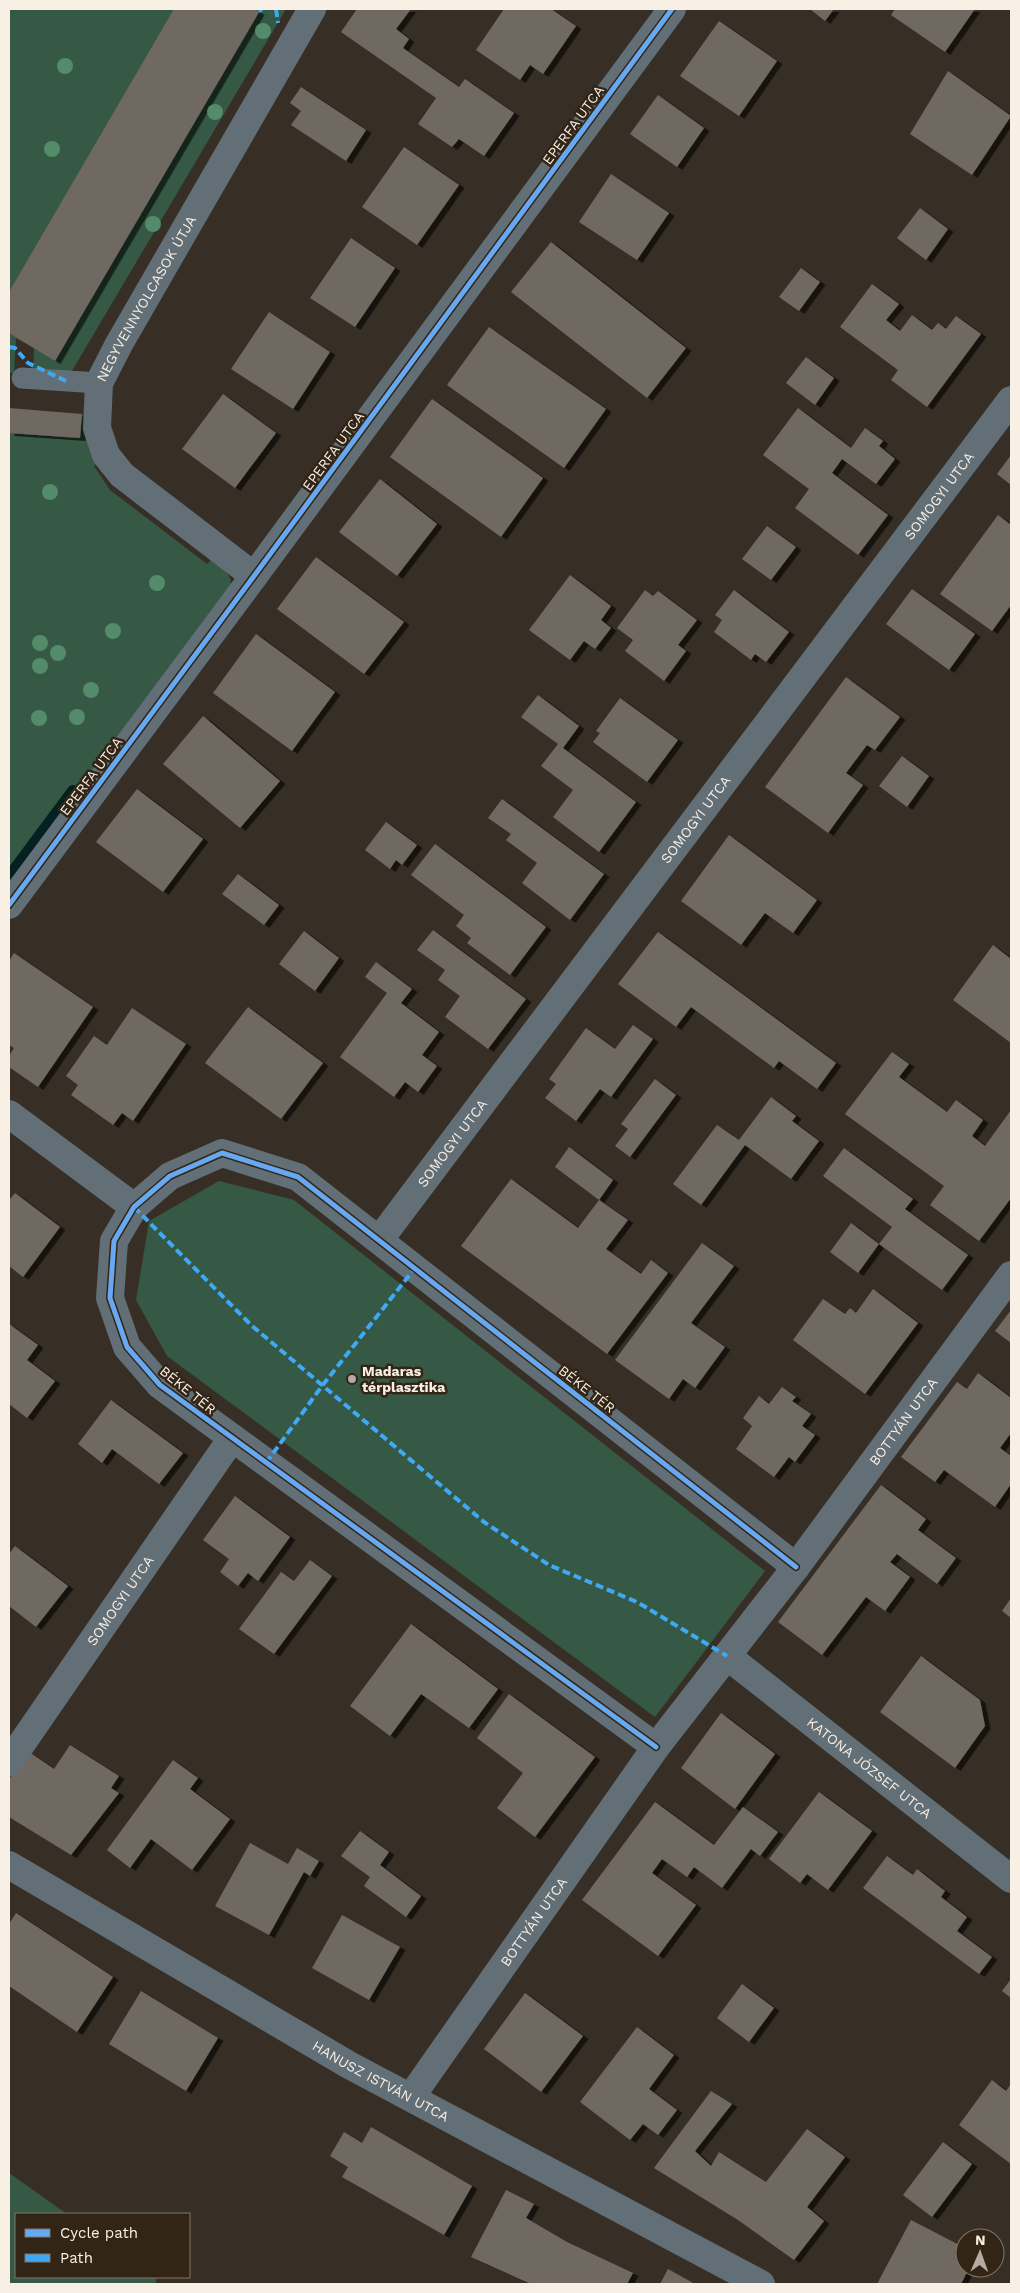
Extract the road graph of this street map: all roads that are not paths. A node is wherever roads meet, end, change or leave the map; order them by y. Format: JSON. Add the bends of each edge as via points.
{"nodes":[{"id":1,"x":312,"y":9,"type":"edge"},
{"id":2,"x":672,"y":9,"type":"edge"},
{"id":3,"x":22,"y":378,"type":"dead end"},
{"id":4,"x":99,"y":383,"type":"junction"},
{"id":5,"x":1011,"y":400,"type":"edge"},
{"id":6,"x":254,"y":576,"type":"junction"},
{"id":7,"x":9,"y":904,"type":"edge"},
{"id":8,"x":9,"y":1114,"type":"edge"},
{"id":9,"x":134,"y":1207,"type":"junction"},
{"id":10,"x":380,"y":1240,"type":"junction"},
{"id":11,"x":1011,"y":1276,"type":"edge"},
{"id":12,"x":232,"y":1438,"type":"junction"},
{"id":13,"x":796,"y":1567,"type":"junction"},
{"id":14,"x":726,"y":1656,"type":"junction"},
{"id":15,"x":656,"y":1746,"type":"junction"},
{"id":16,"x":9,"y":1762,"type":"edge"},
{"id":17,"x":9,"y":1865,"type":"edge"},
{"id":18,"x":1011,"y":1880,"type":"edge"},
{"id":19,"x":411,"y":2097,"type":"junction"},
{"id":20,"x":761,"y":2284,"type":"edge"}],
"edges":[{"from":1,"to":4,"type":"street","name":"NEGYVENNYOLCASOK ÚTJA"},
{"from":2,"to":6,"type":"street","name":"EPERFA UTCA"},
{"from":3,"to":4,"type":"lane"},
{"from":4,"to":6,"type":"street","name":"NEGYVENNYOLCASOK ÚTJA","via":[[97,428],[106,455],[122,475]]},
{"from":5,"to":10,"type":"street","name":"SOMOGYI UTCA"},
{"from":6,"to":7,"type":"street","name":"EPERFA UTCA"},
{"from":8,"to":9,"type":"street"},
{"from":9,"to":10,"type":"street","name":"BÉKE TÉR","via":[[170,1176],[222,1153],[298,1177]]},
{"from":9,"to":12,"type":"street","name":"BÉKE TÉR","via":[[114,1241],[110,1298],[127,1347],[160,1385]]},
{"from":10,"to":13,"type":"street","name":"BÉKE TÉR"},
{"from":11,"to":13,"type":"street","name":"BOTTYÁN UTCA"},
{"from":12,"to":15,"type":"street","name":"BÉKE TÉR"},
{"from":12,"to":16,"type":"street","name":"SOMOGYI UTCA"},
{"from":13,"to":14,"type":"street"},
{"from":14,"to":15,"type":"street"},
{"from":14,"to":18,"type":"street","name":"KATONA JÓZSEF UTCA"},
{"from":15,"to":19,"type":"street","name":"BOTTYÁN UTCA"},
{"from":17,"to":19,"type":"street","name":"HANUSZ ISTVÁN UTCA","via":[[349,2065]]},
{"from":19,"to":20,"type":"street","name":"HANUSZ ISTVÁN UTCA"}]}
